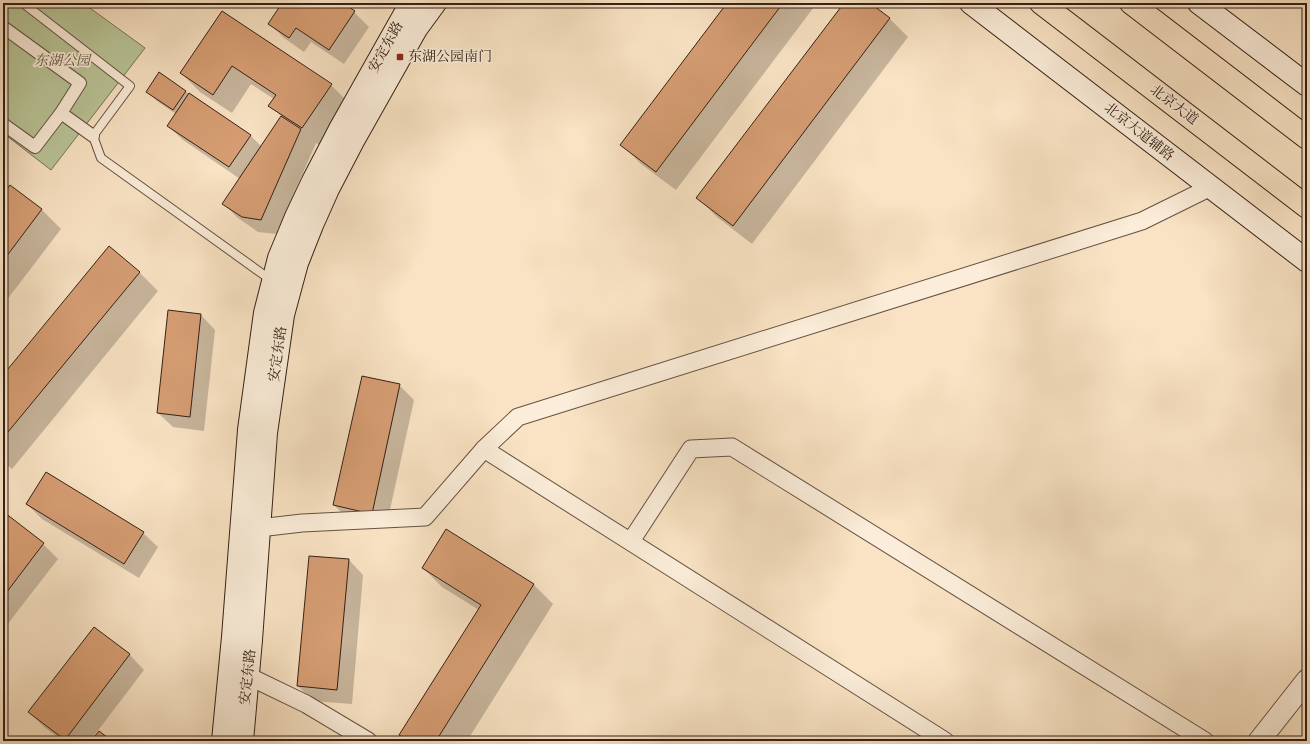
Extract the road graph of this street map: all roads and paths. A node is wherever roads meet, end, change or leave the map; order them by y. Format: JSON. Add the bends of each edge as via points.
{"nodes":[{"id":1,"x":23,"y":3,"type":"edge"},
{"id":2,"x":411,"y":3,"type":"edge"},
{"id":3,"x":435,"y":3,"type":"edge"},
{"id":4,"x":971,"y":3,"type":"edge"},
{"id":5,"x":1041,"y":3,"type":"edge"},
{"id":6,"x":1131,"y":3,"type":"edge"},
{"id":7,"x":1199,"y":3,"type":"edge"},
{"id":8,"x":3,"y":27,"type":"edge"},
{"id":9,"x":1307,"y":85,"type":"edge"},
{"id":10,"x":60,"y":113,"type":"junction"},
{"id":11,"x":3,"y":124,"type":"edge"},
{"id":12,"x":93,"y":136,"type":"junction"},
{"id":13,"x":1307,"y":138,"type":"edge"},
{"id":14,"x":1211,"y":187,"type":"junction"},
{"id":15,"x":1307,"y":207,"type":"edge"},
{"id":16,"x":1307,"y":261,"type":"edge"},
{"id":17,"x":273,"y":282,"type":"junction"},
{"id":18,"x":484,"y":449,"type":"junction"},
{"id":19,"x":259,"y":528,"type":"junction"},
{"id":20,"x":631,"y":541,"type":"junction"},
{"id":21,"x":248,"y":676,"type":"junction"},
{"id":22,"x":1307,"y":680,"type":"edge"},
{"id":23,"x":1307,"y":695,"type":"edge"},
{"id":24,"x":223,"y":741,"type":"edge"},
{"id":25,"x":242,"y":741,"type":"edge"},
{"id":26,"x":368,"y":741,"type":"edge"},
{"id":27,"x":945,"y":741,"type":"edge"},
{"id":28,"x":1205,"y":741,"type":"edge"},
{"id":29,"x":1260,"y":741,"type":"edge"},
{"id":30,"x":1271,"y":741,"type":"edge"}],
"edges":[{"from":1,"to":12,"type":"lane","via":[[130,86]]},
{"from":2,"to":17,"type":"main road","name":"安定东路","via":[[313,181],[279,258]]},
{"from":3,"to":19,"type":"main road","name":"安定东路","via":[[416,29],[354,139],[325,196],[297,263],[283,315],[267,425]]},
{"from":4,"to":14,"type":"main road","name":"北京大道辅路"},
{"from":5,"to":15,"type":"main road","name":"北京大道"},
{"from":6,"to":13,"type":"main road"},
{"from":7,"to":9,"type":"main road"},
{"from":8,"to":10,"type":"street","via":[[80,83]]},
{"from":10,"to":11,"type":"street","via":[[35,147]]},
{"from":10,"to":12,"type":"street"},
{"from":12,"to":17,"type":"lane","via":[[101,158]]},
{"from":14,"to":16,"type":"main road","name":"北京大道辅路"},
{"from":14,"to":18,"type":"street","via":[[1142,221],[518,417]]},
{"from":17,"to":24,"type":"main road","name":"安定东路","via":[[265,313],[249,430]]},
{"from":18,"to":19,"type":"street","via":[[425,517],[302,523]]},
{"from":18,"to":20,"type":"street"},
{"from":19,"to":21,"type":"main road","name":"安定东路"},
{"from":20,"to":27,"type":"street"},
{"from":20,"to":28,"type":"street","via":[[692,449],[732,446]]},
{"from":21,"to":25,"type":"main road","name":"安定东路"},
{"from":21,"to":26,"type":"street","via":[[306,704]]},
{"from":22,"to":29,"type":"street"},
{"from":23,"to":30,"type":"street"}]}
